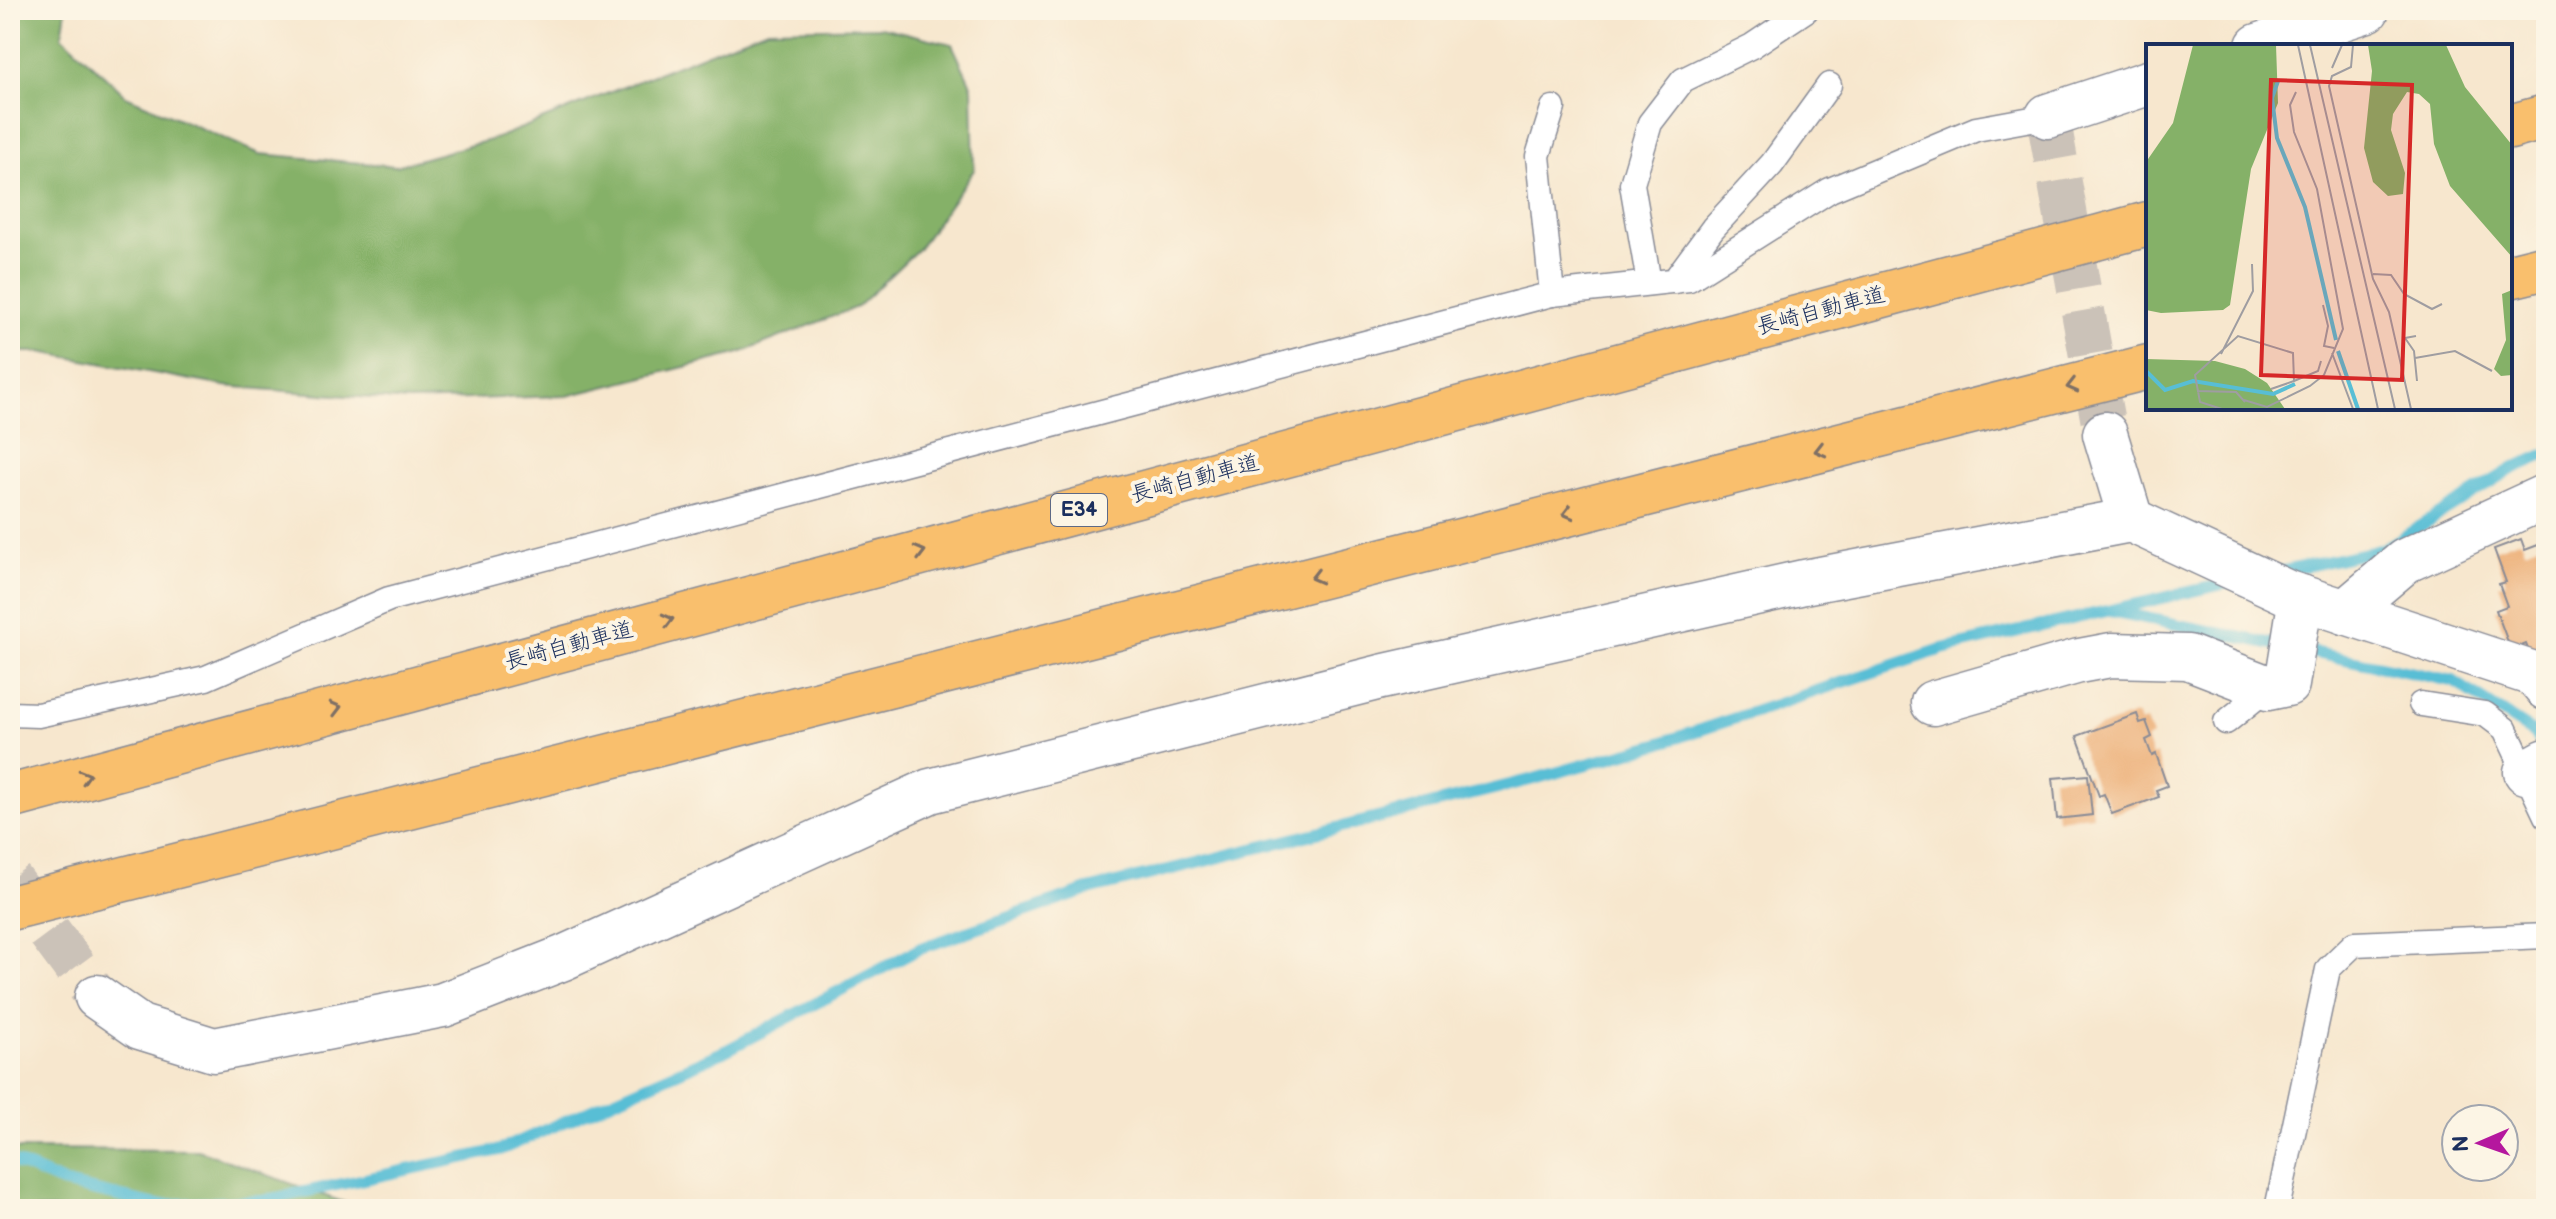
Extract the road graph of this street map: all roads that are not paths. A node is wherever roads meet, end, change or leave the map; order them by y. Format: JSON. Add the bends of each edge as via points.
{"nodes":[{"id":1,"x":1806,"y":10,"type":"edge"},
{"id":2,"x":2367,"y":10,"type":"edge"},
{"id":3,"x":2264,"y":44,"type":"edge"},
{"id":4,"x":2146,"y":84,"type":"edge"},
{"id":5,"x":1829,"y":85,"type":"dead end"},
{"id":6,"x":1553,"y":108,"type":"dead end"},
{"id":7,"x":2048,"y":116,"type":"joint"},
{"id":8,"x":2546,"y":117,"type":"edge"},
{"id":9,"x":2512,"y":126,"type":"edge"},
{"id":10,"x":2146,"y":225,"type":"edge"},
{"id":11,"x":2546,"y":267,"type":"edge"},
{"id":12,"x":2512,"y":276,"type":"edge"},
{"id":13,"x":1674,"y":281,"type":"junction"},
{"id":14,"x":1649,"y":283,"type":"junction"},
{"id":15,"x":1552,"y":294,"type":"junction"},
{"id":16,"x":2146,"y":368,"type":"edge"},
{"id":17,"x":2105,"y":434,"type":"tunnel mouth"},
{"id":18,"x":2546,"y":496,"type":"edge"},
{"id":19,"x":2131,"y":520,"type":"junction"},
{"id":20,"x":2296,"y":603,"type":"junction"},
{"id":21,"x":2345,"y":612,"type":"junction"},
{"id":22,"x":2278,"y":682,"type":"junction"},
{"id":23,"x":2546,"y":688,"type":"edge"},
{"id":24,"x":1933,"y":703,"type":"dead end"},
{"id":25,"x":2421,"y":704,"type":"dead end"},
{"id":26,"x":10,"y":714,"type":"edge"},
{"id":27,"x":2226,"y":722,"type":"dead end"},
{"id":28,"x":2533,"y":768,"type":"edge"},
{"id":29,"x":10,"y":797,"type":"edge"},
{"id":30,"x":2546,"y":816,"type":"edge"},
{"id":31,"x":10,"y":908,"type":"edge"},
{"id":32,"x":2546,"y":936,"type":"edge"},
{"id":33,"x":97,"y":997,"type":"tunnel mouth"},
{"id":34,"x":2277,"y":1209,"type":"edge"}],
"edges":[{"from":1,"to":14,"type":"lane","via":[[1752,46],[1683,80],[1650,123],[1632,184]]},
{"from":2,"to":3,"type":"street"},
{"from":4,"to":7,"type":"street"},
{"from":5,"to":13,"type":"lane","via":[[1772,164],[1713,228]]},
{"from":6,"to":15,"type":"lane","via":[[1538,156]]},
{"from":7,"to":13,"type":"lane","via":[[1976,129],[1830,190],[1689,279]]},
{"from":8,"to":9,"type":"highway"},
{"from":29,"to":10,"type":"highway","name":"長崎自動車道","number":"E34","one_way":true},
{"from":11,"to":12,"type":"highway"},
{"from":13,"to":14,"type":"lane"},
{"from":14,"to":15,"type":"lane"},
{"from":15,"to":26,"type":"lane","via":[[389,599],[206,678],[38,715]]},
{"from":16,"to":31,"type":"highway","one_way":true},
{"from":17,"to":19,"type":"street"},
{"from":18,"to":21,"type":"street","via":[[2405,561]]},
{"from":19,"to":20,"type":"street"},
{"from":19,"to":33,"type":"street","via":[[1804,582],[1381,677],[930,791],[563,958],[443,1005],[214,1050],[140,1027]]},
{"from":20,"to":21,"type":"street"},
{"from":20,"to":22,"type":"street"},
{"from":21,"to":23,"type":"street","via":[[2534,674]]},
{"from":22,"to":24,"type":"street","via":[[2188,657],[2111,655]]},
{"from":22,"to":27,"type":"lane"},
{"from":25,"to":28,"type":"lane","via":[[2485,714],[2505,729]]},
{"from":28,"to":30,"type":"lane"},
{"from":32,"to":34,"type":"lane","via":[[2354,944],[2328,969]]}]}
